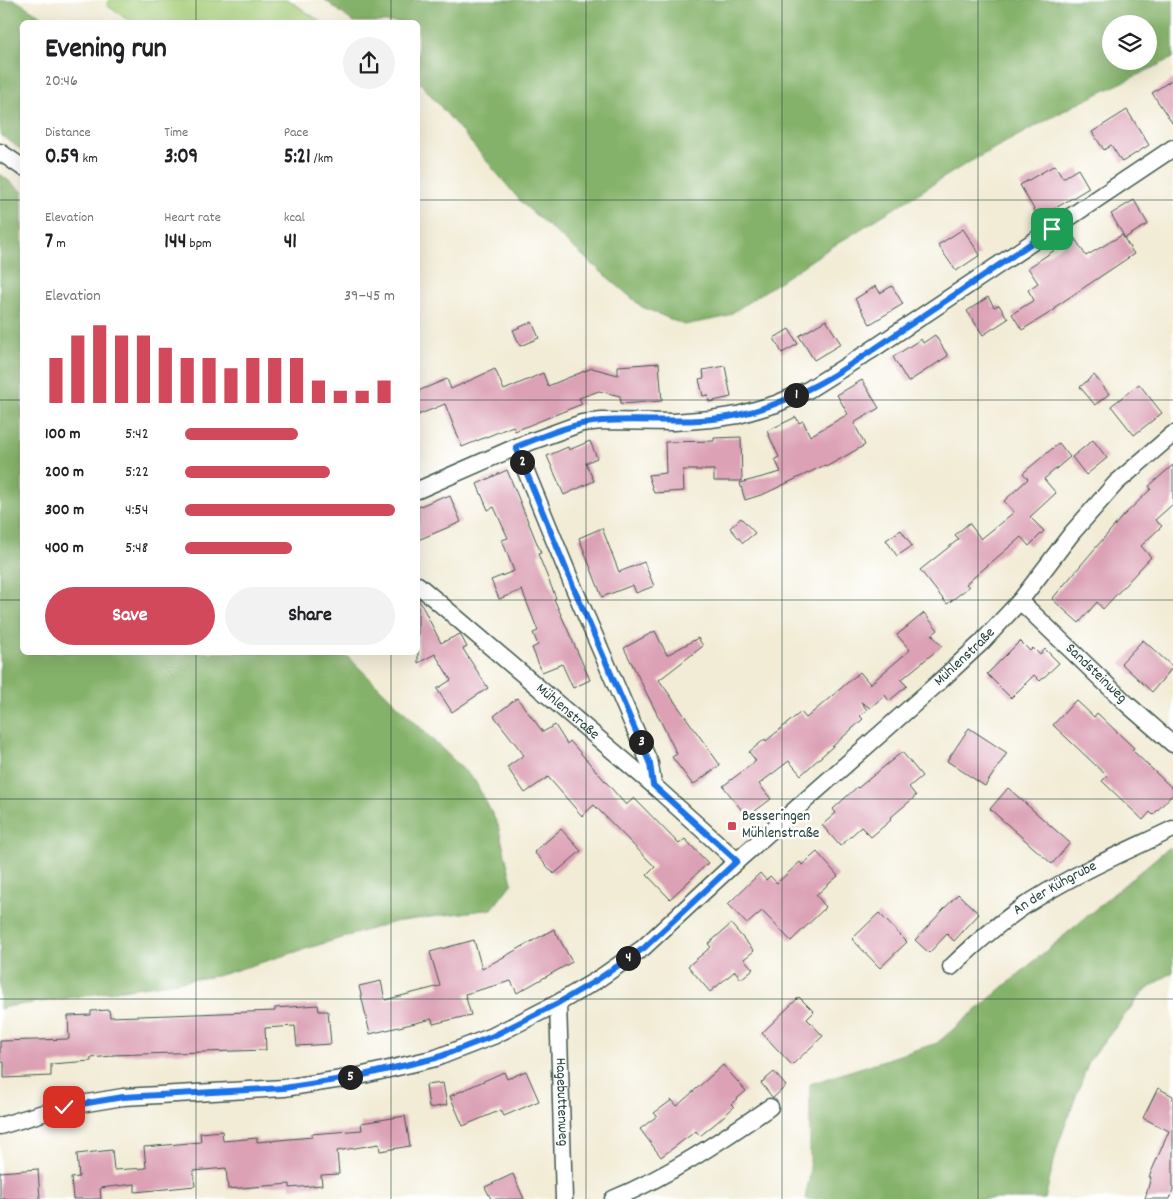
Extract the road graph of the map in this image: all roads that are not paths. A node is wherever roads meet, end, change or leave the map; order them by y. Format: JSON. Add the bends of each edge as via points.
{"nodes":[{"id":1,"x":1173,"y":148,"type":"edge"},
{"id":2,"x":0,"y":152,"type":"edge"},
{"id":3,"x":20,"y":166,"type":"edge"},
{"id":4,"x":1173,"y":434,"type":"edge"},
{"id":5,"x":516,"y":447,"type":"junction"},
{"id":6,"x":420,"y":489,"type":"edge"},
{"id":7,"x":420,"y":587,"type":"edge"},
{"id":8,"x":1020,"y":601,"type":"junction"},
{"id":9,"x":1173,"y":744,"type":"edge"},
{"id":10,"x":653,"y":785,"type":"junction"},
{"id":11,"x":1173,"y":829,"type":"edge"},
{"id":12,"x":737,"y":861,"type":"junction"},
{"id":13,"x":951,"y":967,"type":"dead end"},
{"id":14,"x":558,"y":1003,"type":"junction"},
{"id":15,"x":770,"y":1107,"type":"dead end"},
{"id":16,"x":0,"y":1126,"type":"edge"},
{"id":17,"x":564,"y":1199,"type":"edge"},
{"id":18,"x":613,"y":1199,"type":"edge"}],
"edges":[{"from":1,"to":5,"type":"street","via":[[870,351],[800,394],[738,415],[711,419],[582,423]]},
{"from":2,"to":3,"type":"street"},
{"from":4,"to":8,"type":"street","name":"Mühlenstraße","via":[[1116,483],[1072,533]]},
{"from":5,"to":6,"type":"street"},
{"from":5,"to":10,"type":"street","via":[[650,764]]},
{"from":7,"to":10,"type":"street","name":"Mühlenstraße"},
{"from":8,"to":9,"type":"street","name":"Sandsteinweg"},
{"from":8,"to":12,"type":"street","name":"Mühlenstraße","via":[[938,683]]},
{"from":10,"to":12,"type":"street","name":"Mühlenstraße"},
{"from":11,"to":13,"type":"street","name":"An der Kühgrube","via":[[1078,874],[1036,898]]},
{"from":12,"to":14,"type":"street","name":"Mühlenstraße","via":[[644,948]]},
{"from":14,"to":16,"type":"street","name":"Mühlenstraße","via":[[493,1036],[436,1058],[355,1077],[284,1088],[123,1097],[64,1107]]},
{"from":14,"to":17,"type":"street","name":"Hagebuttenweg"},
{"from":15,"to":18,"type":"street","via":[[676,1168]]}]}
